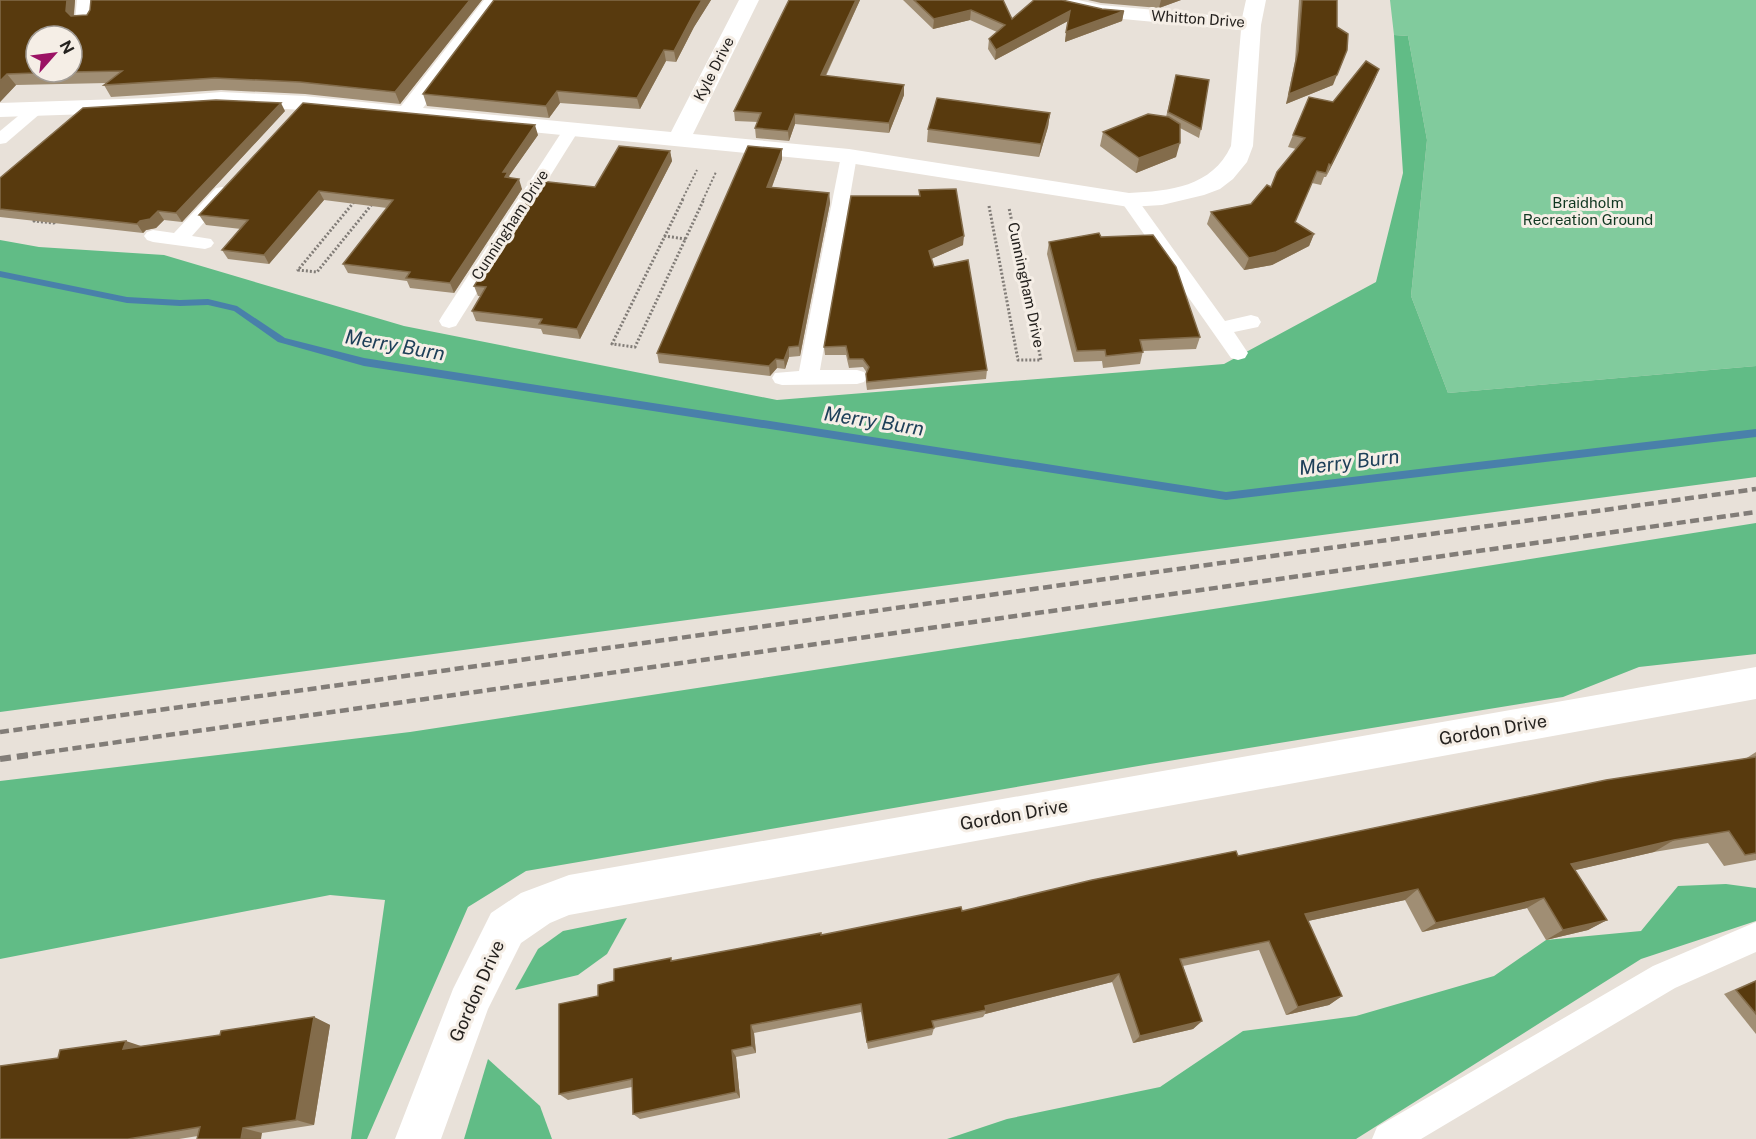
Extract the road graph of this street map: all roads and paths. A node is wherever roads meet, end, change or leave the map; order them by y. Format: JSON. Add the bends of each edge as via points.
{"nodes":[{"id":1,"x":87,"y":0,"type":"edge"},
{"id":2,"x":494,"y":0,"type":"edge"},
{"id":3,"x":749,"y":0,"type":"edge"},
{"id":4,"x":1052,"y":0,"type":"edge"},
{"id":5,"x":1256,"y":0,"type":"edge"},
{"id":6,"x":85,"y":21,"type":"edge"},
{"id":7,"x":1251,"y":25,"type":"junction"},
{"id":8,"x":305,"y":103,"type":"junction"},
{"id":9,"x":0,"y":110,"type":"edge"},
{"id":10,"x":35,"y":110,"type":"junction"},
{"id":11,"x":408,"y":112,"type":"junction"},
{"id":12,"x":290,"y":120,"type":"edge"},
{"id":13,"x":571,"y":130,"type":"junction"},
{"id":14,"x":0,"y":139,"type":"edge"},
{"id":15,"x":679,"y":139,"type":"junction"},
{"id":16,"x":720,"y":143,"type":"junction"},
{"id":17,"x":849,"y":156,"type":"junction"},
{"id":18,"x":993,"y":178,"type":"junction"},
{"id":19,"x":234,"y":179,"type":"edge"},
{"id":20,"x":361,"y":194,"type":"edge"},
{"id":21,"x":379,"y":196,"type":"edge"},
{"id":22,"x":1129,"y":200,"type":"junction"},
{"id":23,"x":43,"y":213,"type":"edge"},
{"id":24,"x":63,"y":215,"type":"edge"},
{"id":25,"x":153,"y":236,"type":"dead end"},
{"id":26,"x":664,"y":236,"type":"junction"},
{"id":27,"x":179,"y":239,"type":"junction"},
{"id":28,"x":686,"y":239,"type":"junction"},
{"id":29,"x":205,"y":243,"type":"dead end"},
{"id":30,"x":449,"y":321,"type":"dead end"},
{"id":31,"x":1251,"y":322,"type":"dead end"},
{"id":32,"x":1221,"y":328,"type":"junction"},
{"id":33,"x":1238,"y":353,"type":"dead end"},
{"id":34,"x":857,"y":377,"type":"dead end"},
{"id":35,"x":782,"y":378,"type":"dead end"},
{"id":36,"x":808,"y":378,"type":"junction"},
{"id":37,"x":1756,"y":683,"type":"edge"},
{"id":38,"x":1756,"y":937,"type":"edge"},
{"id":39,"x":418,"y":1139,"type":"edge"},
{"id":40,"x":1389,"y":1139,"type":"edge"}],
"edges":[{"from":1,"to":6,"type":"street"},
{"from":2,"to":11,"type":"street"},
{"from":3,"to":15,"type":"street","name":"Kyle Drive"},
{"from":4,"to":7,"type":"street","name":"Whitton Drive","via":[[1101,11]]},
{"from":5,"to":7,"type":"street","name":"Whitton Drive"},
{"from":7,"to":22,"type":"street","via":[[1238,160],[1217,181],[1197,190],[1164,198]]},
{"from":8,"to":10,"type":"street","via":[[221,99]]},
{"from":8,"to":11,"type":"street"},
{"from":8,"to":12,"type":"lane"},
{"from":9,"to":10,"type":"street"},
{"from":10,"to":14,"type":"lane"},
{"from":11,"to":13,"type":"street"},
{"from":13,"to":15,"type":"street"},
{"from":13,"to":30,"type":"lane","name":"Cunningham Drive"},
{"from":15,"to":16,"type":"street"},
{"from":16,"to":17,"type":"street"},
{"from":16,"to":26,"type":"path"},
{"from":16,"to":28,"type":"path"},
{"from":17,"to":18,"type":"street"},
{"from":17,"to":36,"type":"lane"},
{"from":18,"to":18,"type":"path","name":"Cunningham Drive","via":[[1018,360],[1041,360]]},
{"from":18,"to":22,"type":"street"},
{"from":19,"to":27,"type":"lane"},
{"from":20,"to":21,"type":"path","via":[[298,270],[317,272]]},
{"from":22,"to":32,"type":"lane"},
{"from":23,"to":24,"type":"path","via":[[34,221],[54,223]]},
{"from":25,"to":27,"type":"lane"},
{"from":26,"to":28,"type":"path"},
{"from":26,"to":28,"type":"path","via":[[612,344],[635,347]]},
{"from":27,"to":29,"type":"lane"},
{"from":31,"to":32,"type":"lane"},
{"from":32,"to":33,"type":"lane"},
{"from":34,"to":36,"type":"lane"},
{"from":35,"to":36,"type":"lane"},
{"from":37,"to":39,"type":"street","name":"Gordon Drive","via":[[568,895],[536,908],[506,928],[468,1004]]},
{"from":38,"to":40,"type":"lane","via":[[1664,978]]}]}
